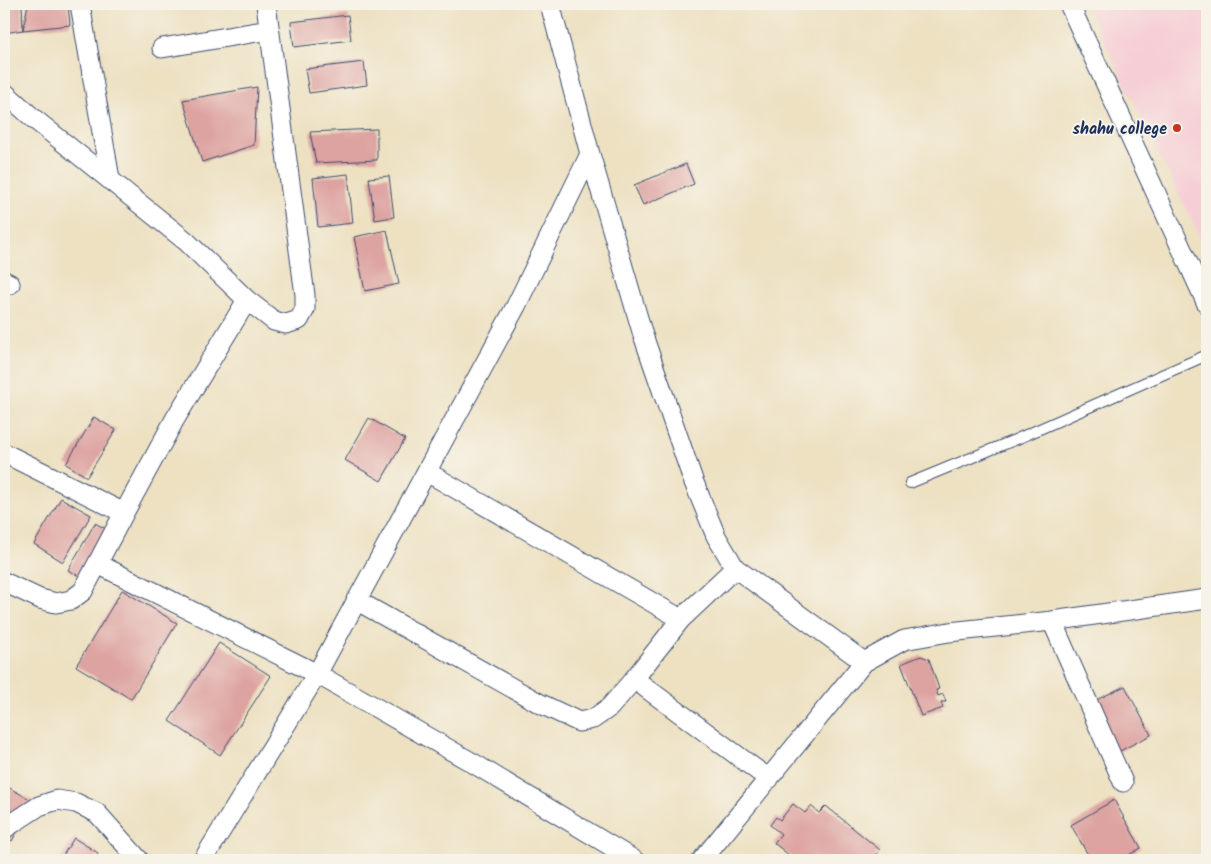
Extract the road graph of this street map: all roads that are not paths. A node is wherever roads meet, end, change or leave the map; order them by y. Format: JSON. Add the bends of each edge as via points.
{"nodes":[{"id":1,"x":80,"y":4,"type":"edge"},
{"id":2,"x":266,"y":4,"type":"edge"},
{"id":3,"x":550,"y":4,"type":"edge"},
{"id":4,"x":1069,"y":4,"type":"edge"},
{"id":5,"x":269,"y":30,"type":"junction"},
{"id":6,"x":162,"y":48,"type":"dead end"},
{"id":7,"x":4,"y":92,"type":"edge"},
{"id":8,"x":590,"y":154,"type":"junction"},
{"id":9,"x":110,"y":179,"type":"junction"},
{"id":10,"x":247,"y":300,"type":"junction"},
{"id":11,"x":1207,"y":304,"type":"edge"},
{"id":12,"x":1207,"y":355,"type":"edge"},
{"id":13,"x":4,"y":452,"type":"edge"},
{"id":14,"x":427,"y":472,"type":"junction"},
{"id":15,"x":910,"y":483,"type":"dead end"},
{"id":16,"x":124,"y":513,"type":"junction"},
{"id":17,"x":98,"y":564,"type":"junction"},
{"id":18,"x":735,"y":568,"type":"junction"},
{"id":19,"x":4,"y":582,"type":"edge"},
{"id":20,"x":1207,"y":599,"type":"edge"},
{"id":21,"x":356,"y":600,"type":"junction"},
{"id":22,"x":682,"y":619,"type":"junction"},
{"id":23,"x":1052,"y":621,"type":"junction"},
{"id":24,"x":864,"y":662,"type":"junction"},
{"id":25,"x":317,"y":674,"type":"junction"},
{"id":26,"x":634,"y":679,"type":"junction"},
{"id":27,"x":769,"y":779,"type":"junction"},
{"id":28,"x":1123,"y":782,"type":"dead end"},
{"id":29,"x":4,"y":829,"type":"edge"},
{"id":30,"x":139,"y":860,"type":"edge"},
{"id":31,"x":203,"y":860,"type":"edge"},
{"id":32,"x":634,"y":860,"type":"edge"},
{"id":33,"x":702,"y":860,"type":"edge"}],
"edges":[{"from":1,"to":9,"type":"street"},
{"from":2,"to":5,"type":"street"},
{"from":3,"to":8,"type":"street"},
{"from":4,"to":11,"type":"street"},
{"from":5,"to":6,"type":"street"},
{"from":5,"to":10,"type":"street","via":[[303,270],[305,309],[299,320],[286,324],[274,321]]},
{"from":7,"to":9,"type":"street"},
{"from":8,"to":14,"type":"street","via":[[516,306]]},
{"from":8,"to":18,"type":"street","via":[[643,335],[693,480],[716,536]]},
{"from":9,"to":10,"type":"street","via":[[186,241]]},
{"from":10,"to":16,"type":"street"},
{"from":12,"to":15,"type":"lane","via":[[1017,440]]},
{"from":13,"to":16,"type":"street"},
{"from":14,"to":21,"type":"street"},
{"from":14,"to":22,"type":"street"},
{"from":16,"to":17,"type":"street"},
{"from":17,"to":19,"type":"street","via":[[83,591],[71,600],[56,603],[40,600]]},
{"from":17,"to":25,"type":"street"},
{"from":18,"to":22,"type":"street"},
{"from":18,"to":24,"type":"street"},
{"from":20,"to":23,"type":"street"},
{"from":21,"to":25,"type":"street"},
{"from":21,"to":26,"type":"street","via":[[538,703],[579,722],[593,719],[610,707]]},
{"from":22,"to":26,"type":"street"},
{"from":23,"to":24,"type":"street","via":[[904,640]]},
{"from":23,"to":28,"type":"street"},
{"from":24,"to":27,"type":"street"},
{"from":25,"to":31,"type":"street"},
{"from":25,"to":32,"type":"street"},
{"from":26,"to":27,"type":"street"},
{"from":27,"to":33,"type":"street"},
{"from":29,"to":30,"type":"street","via":[[40,806],[57,800],[76,803],[97,813]]}]}
